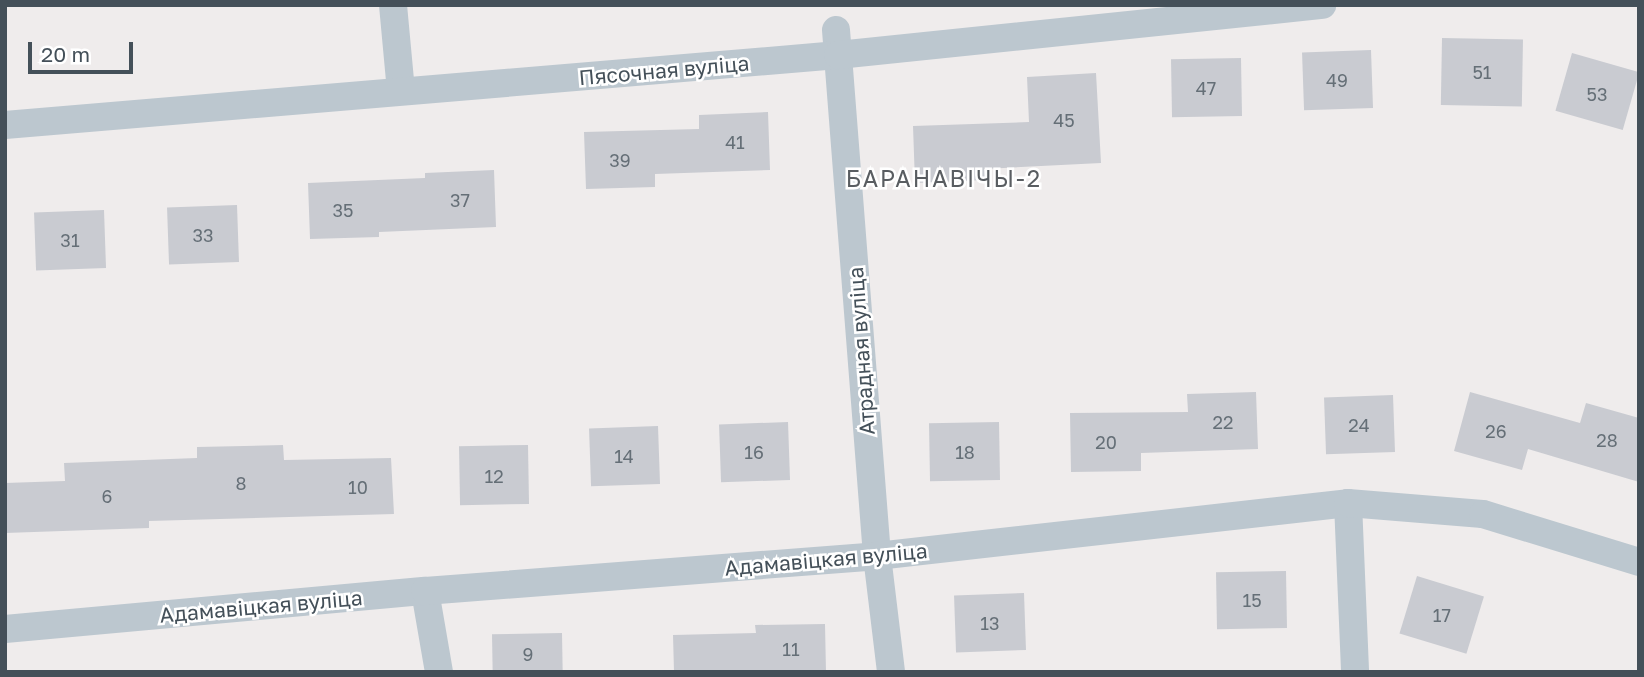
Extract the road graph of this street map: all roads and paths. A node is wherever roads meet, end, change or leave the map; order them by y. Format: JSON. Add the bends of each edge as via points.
{"nodes":[{"id":1,"x":393,"y":5,"type":"edge"},
{"id":2,"x":1322,"y":5,"type":"edge"},
{"id":3,"x":837,"y":43,"type":"junction"},
{"id":4,"x":401,"y":91,"type":"junction"},
{"id":5,"x":5,"y":125,"type":"edge"},
{"id":6,"x":1348,"y":503,"type":"junction"},
{"id":7,"x":877,"y":556,"type":"junction"},
{"id":8,"x":1639,"y":562,"type":"edge"},
{"id":9,"x":425,"y":591,"type":"junction"},
{"id":10,"x":5,"y":629,"type":"edge"},
{"id":11,"x":439,"y":672,"type":"edge"},
{"id":12,"x":891,"y":672,"type":"edge"},
{"id":13,"x":1355,"y":672,"type":"edge"}],
"edges":[{"from":1,"to":4,"type":"street"},
{"from":2,"to":3,"type":"street","name":"Пясочная вуліца"},
{"from":3,"to":4,"type":"street","name":"Пясочная вуліца"},
{"from":3,"to":7,"type":"street","name":"Атрадная вуліца"},
{"from":4,"to":5,"type":"street","name":"Пясочная вуліца"},
{"from":6,"to":7,"type":"street","name":"Адамавіцкая вуліца"},
{"from":6,"to":8,"type":"street","name":"Адамавіцкая вуліца","via":[[1483,514]]},
{"from":6,"to":13,"type":"street"},
{"from":7,"to":9,"type":"street","name":"Адамавіцкая вуліца"},
{"from":7,"to":12,"type":"street","name":"Атрадная вуліца"},
{"from":9,"to":10,"type":"street","name":"Адамавіцкая вуліца"},
{"from":9,"to":11,"type":"street"}]}
